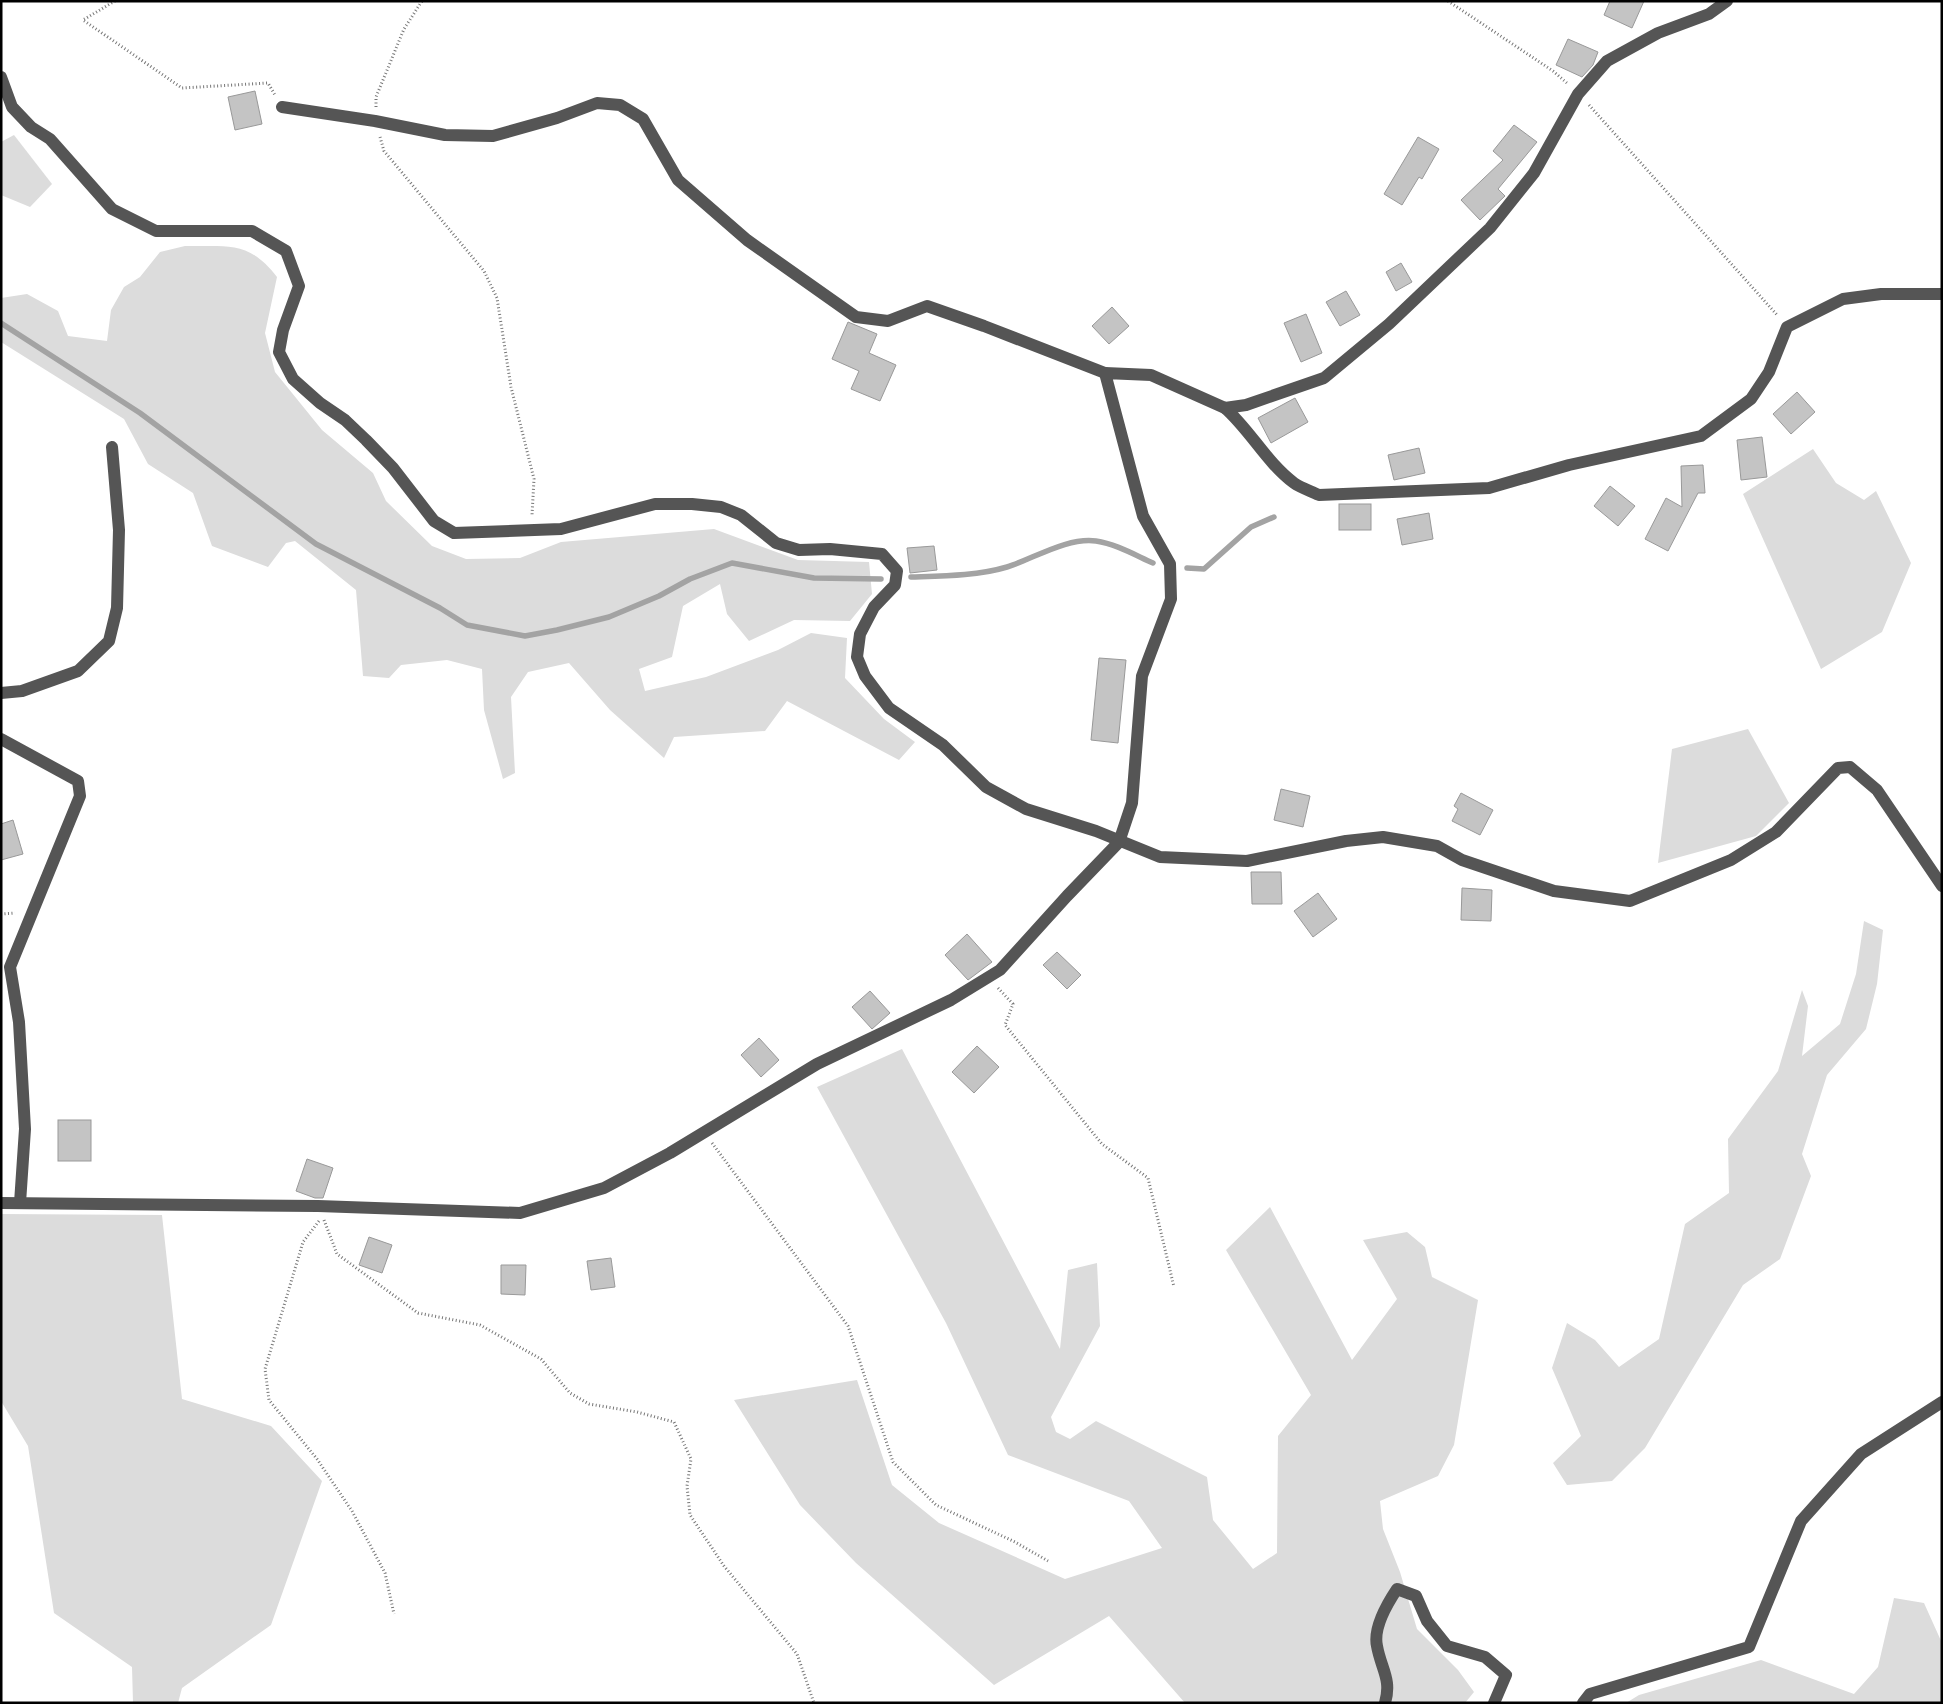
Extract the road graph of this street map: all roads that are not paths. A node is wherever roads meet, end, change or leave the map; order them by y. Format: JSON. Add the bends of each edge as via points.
{"nodes":[{"id":1,"x":1727,"y":1,"type":"edge"},
{"id":2,"x":1,"y":77,"type":"edge"},
{"id":3,"x":282,"y":106,"type":"road end"},
{"id":4,"x":1942,"y":294,"type":"edge"},
{"id":5,"x":1104,"y":373,"type":"junction"},
{"id":6,"x":1225,"y":408,"type":"junction"},
{"id":7,"x":112,"y":447,"type":"dead end"},
{"id":8,"x":1,"y":693,"type":"edge"},
{"id":9,"x":1,"y":739,"type":"edge"},
{"id":10,"x":1119,"y":842,"type":"junction"},
{"id":11,"x":1942,"y":886,"type":"edge"},
{"id":12,"x":1,"y":1203,"type":"edge"},
{"id":13,"x":20,"y":1203,"type":"junction"},
{"id":14,"x":1942,"y":1402,"type":"edge"},
{"id":15,"x":1385,"y":1703,"type":"edge"},
{"id":16,"x":1494,"y":1703,"type":"edge"},
{"id":17,"x":1583,"y":1703,"type":"edge"}],
"edges":[{"from":1,"to":6,"type":"street","via":[[1709,14],[1658,33],[1607,61],[1578,94],[1534,173],[1490,228],[1389,324],[1324,378],[1246,405]]},
{"from":2,"to":10,"type":"street","via":[[12,107],[31,127],[50,139],[112,209],[156,231],[252,231],[286,251],[299,286],[283,330],[279,352],[293,378],[366,440],[393,468],[434,521],[454,533],[532,531],[561,529],[655,504],[692,504],[721,507],[741,515],[776,543],[799,550],[882,554],[897,571],[895,585],[874,607],[860,634],[857,657],[865,676],[889,708],[942,745],[986,787],[1026,809],[1096,831]]},
{"from":3,"to":5,"type":"street","via":[[445,135],[493,136],[597,103],[620,105],[643,119],[678,180],[748,240],[856,317],[888,321],[927,306]]},
{"from":4,"to":6,"type":"street","via":[[1881,294],[1843,299],[1787,327],[1769,372],[1752,399],[1701,436],[1569,465],[1489,488],[1319,495],[1294,484]]},
{"from":5,"to":6,"type":"street","via":[[1151,375]]},
{"from":5,"to":10,"type":"street","via":[[1143,516],[1170,564],[1171,599],[1142,676],[1132,804]]},
{"from":7,"to":8,"type":"street","via":[[118,540],[117,608],[109,641],[78,671],[22,690]]},
{"from":9,"to":13,"type":"street","via":[[78,781],[80,796],[10,967],[20,1022],[25,1129]]},
{"from":10,"to":11,"type":"street","via":[[1160,857],[1247,861],[1383,836],[1437,846],[1462,860],[1554,890],[1630,901],[1732,860],[1776,832],[1838,768],[1850,767],[1877,790]]},
{"from":10,"to":13,"type":"street","via":[[1000,970],[951,1000],[817,1064],[604,1188],[520,1213],[318,1206]]},
{"from":12,"to":13,"type":"street"},
{"from":14,"to":17,"type":"street","via":[[1861,1454],[1800,1521],[1749,1647],[1590,1694]]},
{"from":15,"to":16,"type":"street","via":[[1389,1688],[1376,1644],[1383,1610],[1397,1589],[1416,1596],[1426,1621],[1447,1646],[1485,1657],[1506,1675]]}]}
